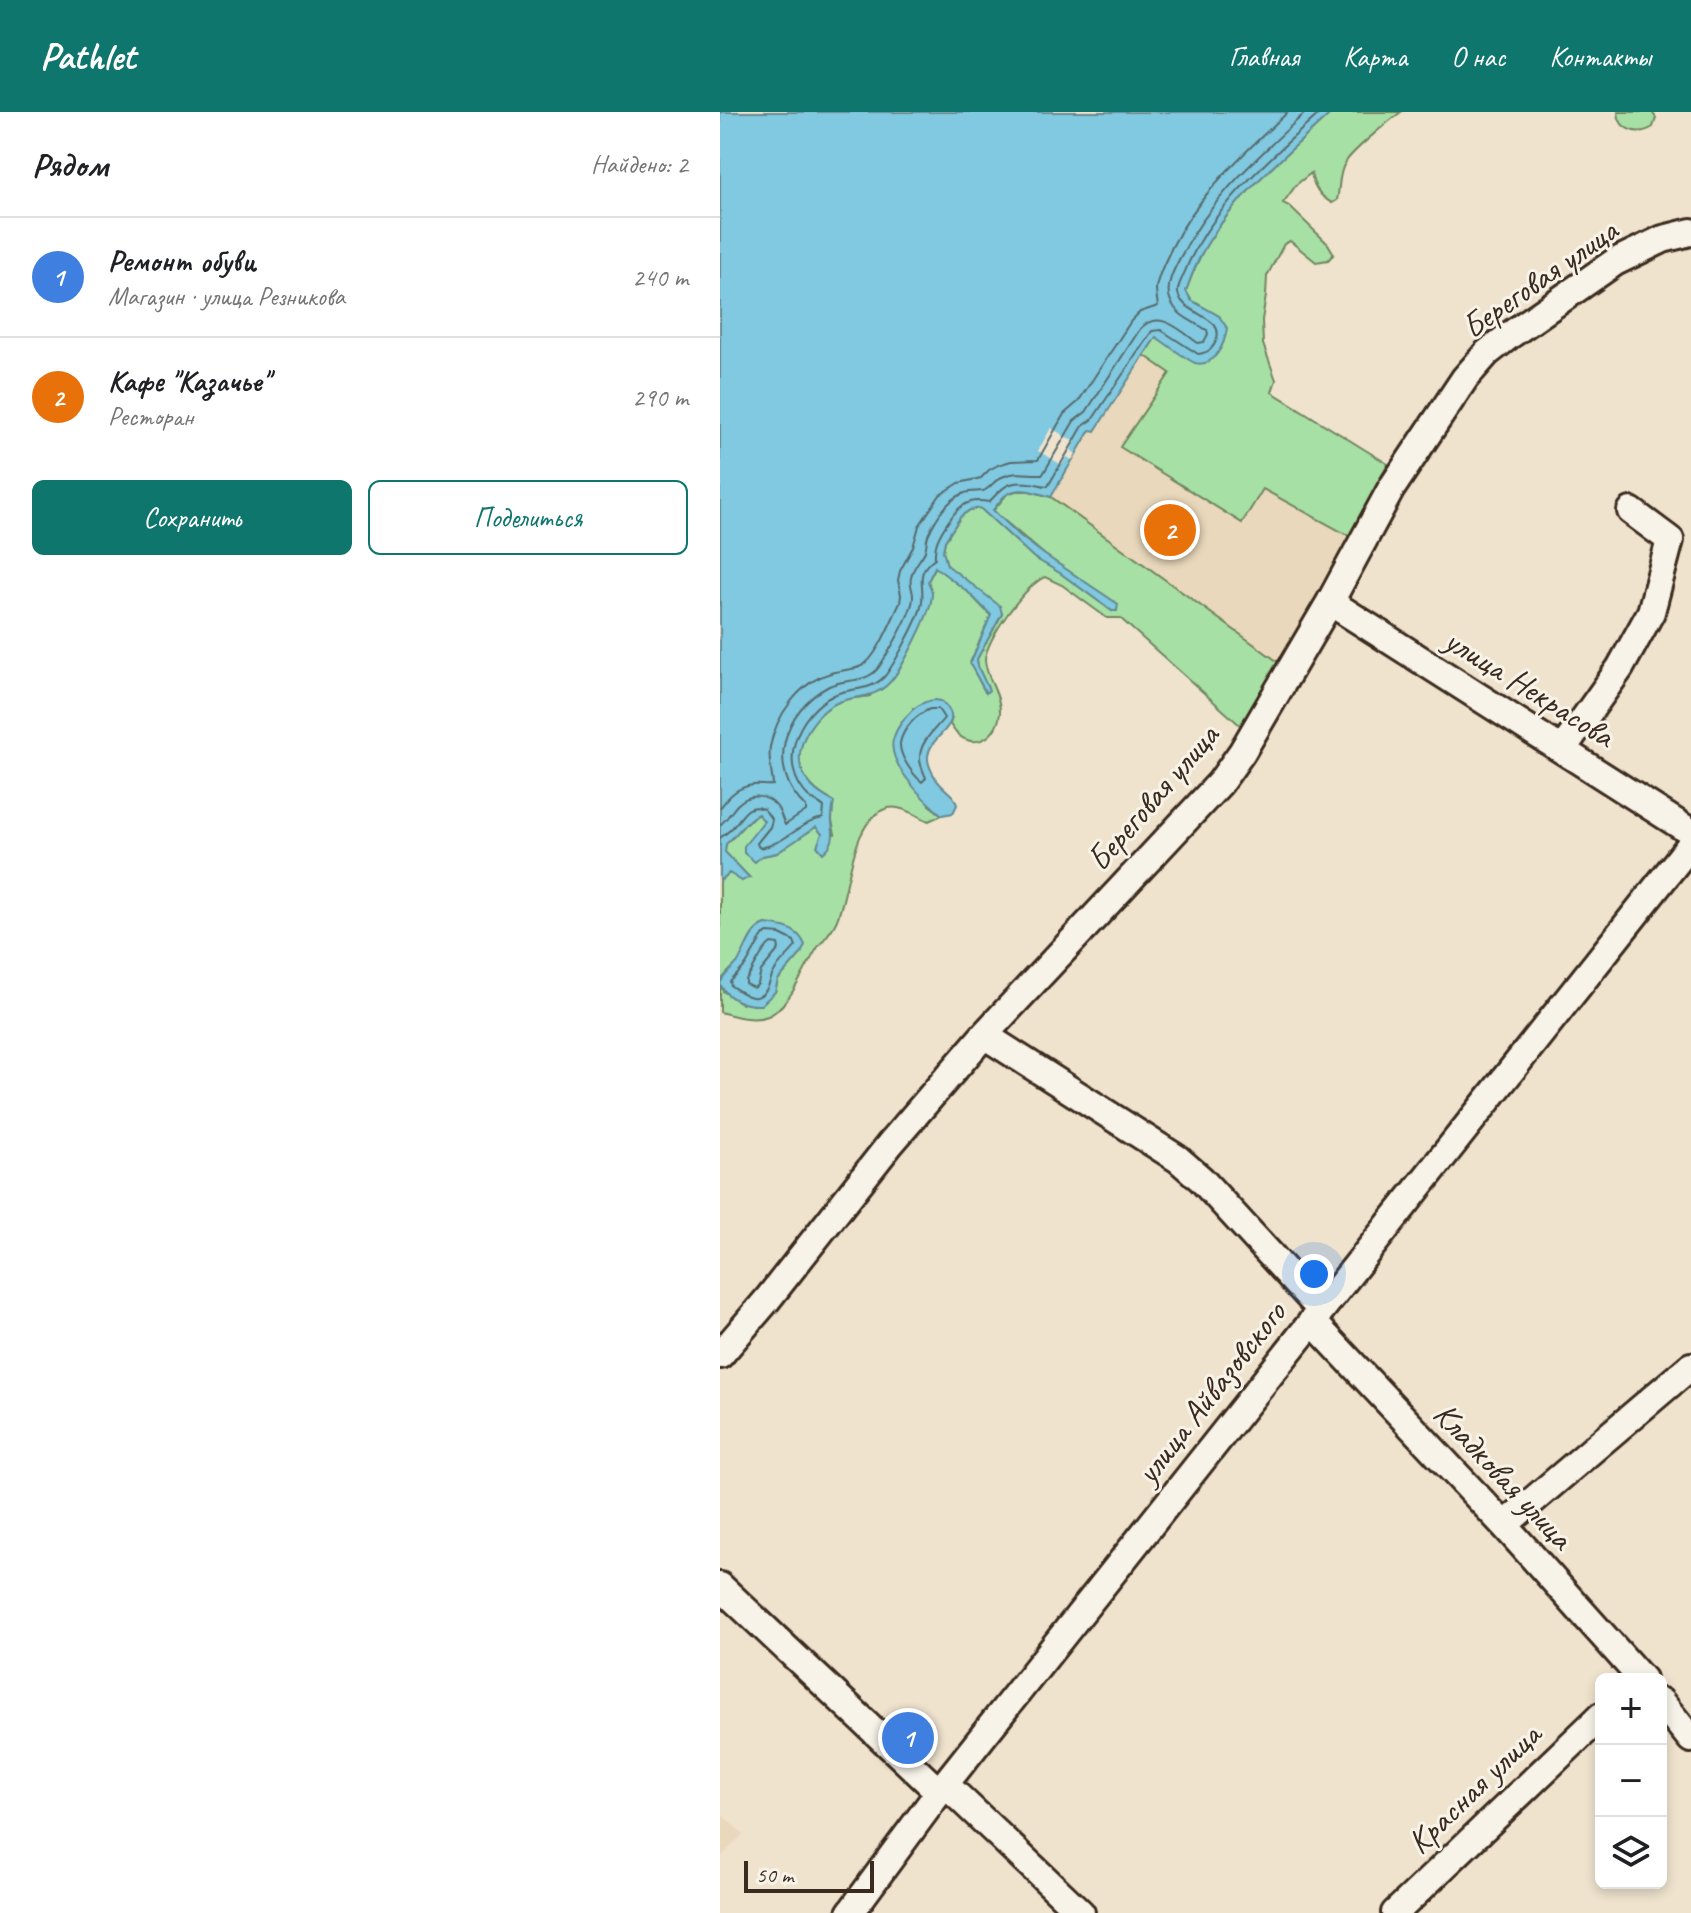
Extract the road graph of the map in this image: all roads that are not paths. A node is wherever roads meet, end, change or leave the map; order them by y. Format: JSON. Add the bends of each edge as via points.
{"nodes":[{"id":1,"x":1691,"y":232,"type":"edge"},
{"id":2,"x":1631,"y":511,"type":"dead end"},
{"id":3,"x":1330,"y":602,"type":"junction"},
{"id":4,"x":1562,"y":750,"type":"junction"},
{"id":5,"x":1690,"y":832,"type":"edge"},
{"id":6,"x":984,"y":1035,"type":"junction"},
{"id":7,"x":1317,"y":1316,"type":"junction"},
{"id":8,"x":720,"y":1355,"type":"edge"},
{"id":9,"x":1691,"y":1366,"type":"edge"},
{"id":10,"x":1504,"y":1525,"type":"junction"},
{"id":11,"x":720,"y":1586,"type":"edge"},
{"id":12,"x":1636,"y":1673,"type":"edge"},
{"id":13,"x":1667,"y":1709,"type":"edge"},
{"id":14,"x":1595,"y":1722,"type":"edge"},
{"id":15,"x":1691,"y":1739,"type":"edge"},
{"id":16,"x":942,"y":1788,"type":"junction"},
{"id":17,"x":850,"y":1913,"type":"edge"},
{"id":18,"x":1081,"y":1913,"type":"edge"},
{"id":19,"x":1395,"y":1913,"type":"edge"}],
"edges":[{"from":1,"to":3,"type":"street","name":"Береговая улица","via":[[1615,262],[1487,353],[1438,415],[1391,489]]},
{"from":2,"to":4,"type":"street","via":[[1670,540],[1651,612],[1620,668]]},
{"from":3,"to":4,"type":"street","name":"улица Некрасова"},
{"from":3,"to":6,"type":"street","name":"Береговая улица","via":[[1220,783]]},
{"from":4,"to":5,"type":"street","name":"улица Некрасова"},
{"from":5,"to":7,"type":"street","name":"улица Айвазовского"},
{"from":6,"to":7,"type":"street","name":"Кладковая улица","via":[[1178,1159]]},
{"from":6,"to":8,"type":"street","name":"Береговая улица"},
{"from":7,"to":10,"type":"street","name":"Кладковая улица"},
{"from":7,"to":16,"type":"street","name":"улица Айвазовского"},
{"from":9,"to":10,"type":"street"},
{"from":10,"to":12,"type":"street","name":"Кладковая улица"},
{"from":11,"to":16,"type":"street"},
{"from":13,"to":15,"type":"street"},
{"from":14,"to":19,"type":"street","name":"Красная улица"},
{"from":16,"to":17,"type":"street","name":"улица Айвазовского"},
{"from":16,"to":18,"type":"street"}]}
